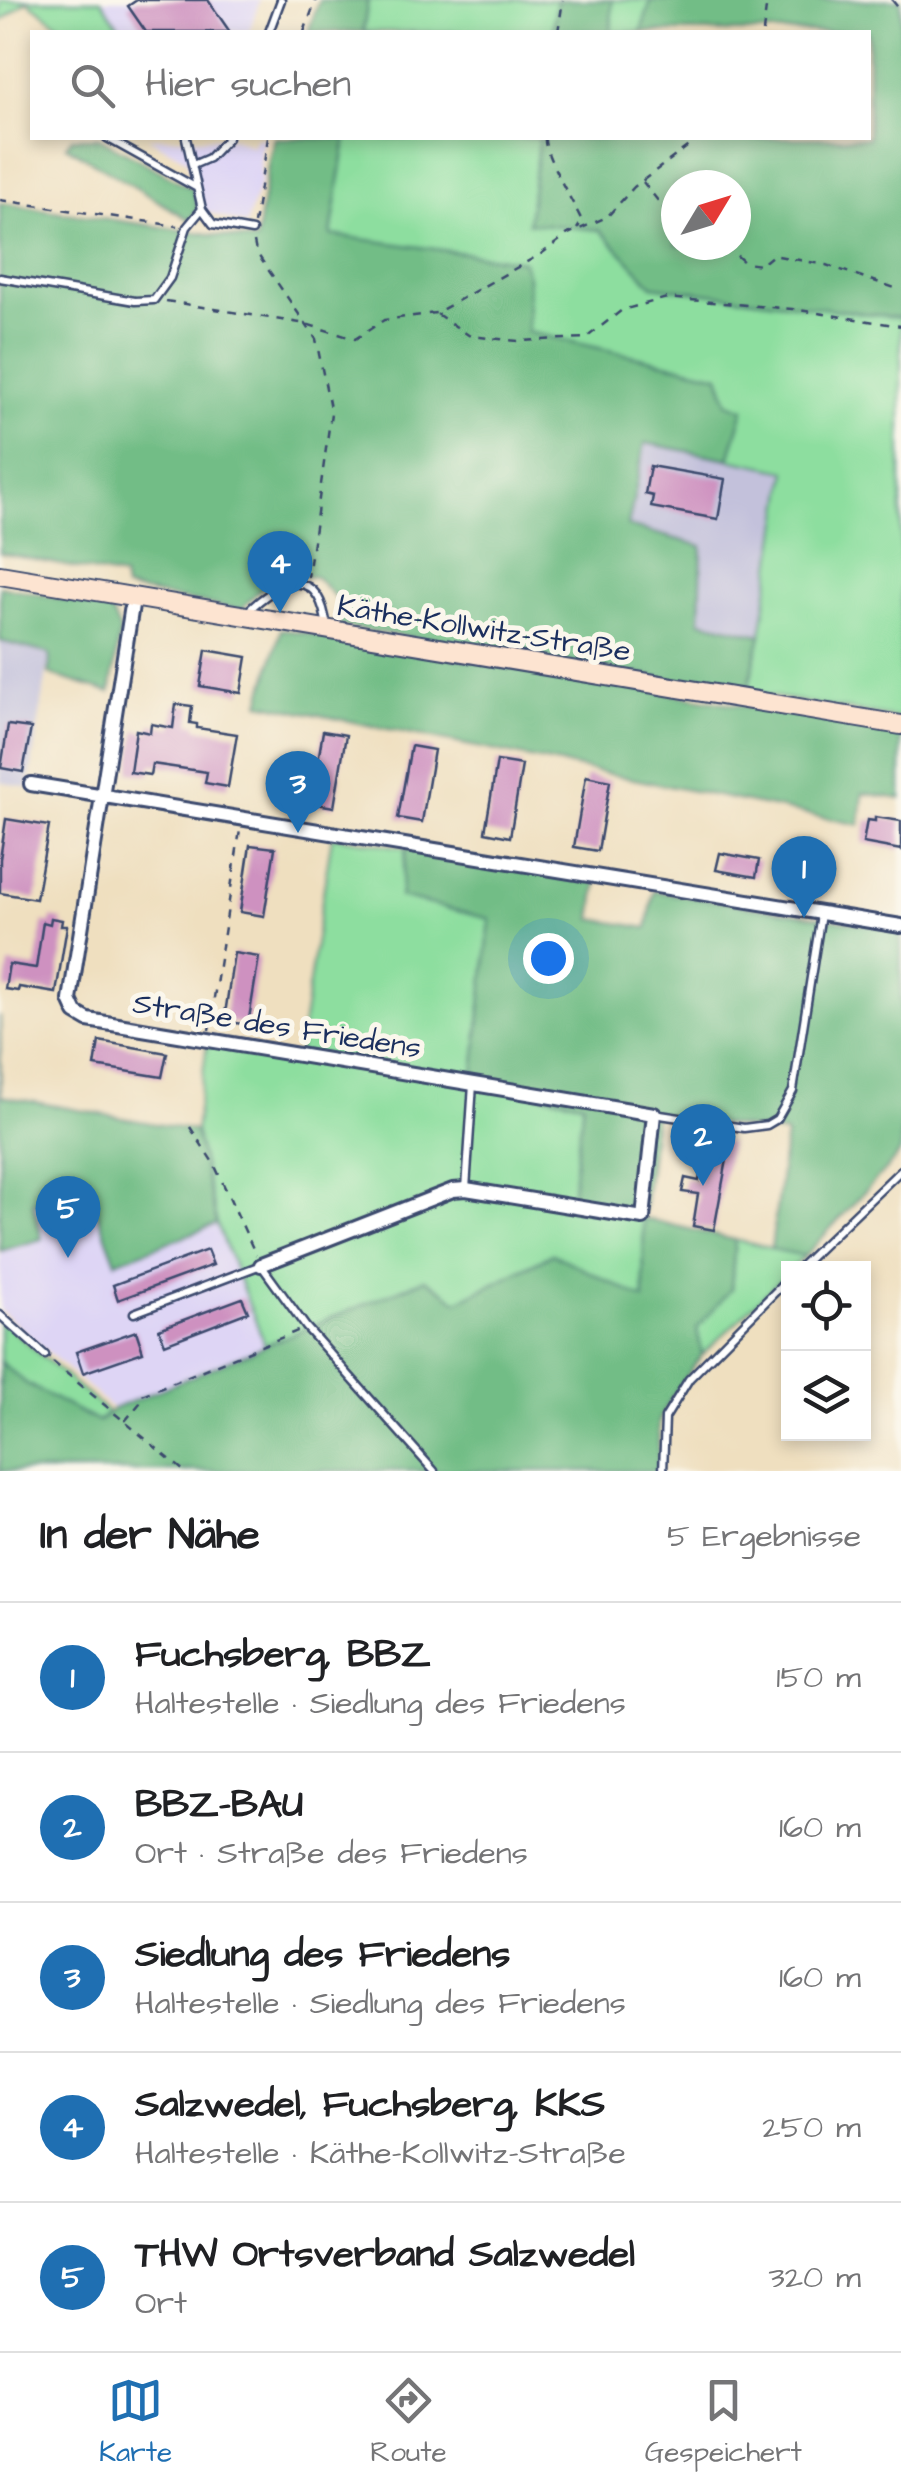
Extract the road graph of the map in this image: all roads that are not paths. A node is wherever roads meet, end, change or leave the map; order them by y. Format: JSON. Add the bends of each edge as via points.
{"nodes":[{"id":1,"x":281,"y":0,"type":"edge"},
{"id":2,"x":270,"y":30,"type":"edge"},
{"id":3,"x":112,"y":140,"type":"edge"},
{"id":4,"x":187,"y":140,"type":"edge"},
{"id":5,"x":226,"y":140,"type":"edge"},
{"id":6,"x":193,"y":165,"type":"junction"},
{"id":7,"x":198,"y":189,"type":"junction"},
{"id":8,"x":202,"y":209,"type":"junction"},
{"id":9,"x":252,"y":231,"type":"road end"},
{"id":10,"x":0,"y":278,"type":"edge"},
{"id":11,"x":0,"y":575,"type":"edge"},
{"id":12,"x":133,"y":599,"type":"junction"},
{"id":13,"x":242,"y":617,"type":"junction"},
{"id":14,"x":327,"y":630,"type":"junction"},
{"id":15,"x":901,"y":725,"type":"edge"},
{"id":16,"x":31,"y":784,"type":"dead end"},
{"id":17,"x":101,"y":795,"type":"junction"},
{"id":18,"x":821,"y":914,"type":"junction"},
{"id":19,"x":901,"y":926,"type":"edge"},
{"id":20,"x":473,"y":1083,"type":"junction"},
{"id":21,"x":654,"y":1114,"type":"junction"},
{"id":22,"x":901,"y":1170,"type":"edge"},
{"id":23,"x":466,"y":1189,"type":"junction"},
{"id":24,"x":807,"y":1261,"type":"edge"},
{"id":25,"x":261,"y":1266,"type":"junction"},
{"id":26,"x":781,"y":1286,"type":"edge"},
{"id":27,"x":134,"y":1313,"type":"dead end"},
{"id":28,"x":0,"y":1315,"type":"edge"},
{"id":29,"x":44,"y":1355,"type":"road end"},
{"id":30,"x":434,"y":1471,"type":"edge"},
{"id":31,"x":663,"y":1471,"type":"edge"}],
"edges":[{"from":1,"to":2,"type":"lane"},
{"from":3,"to":7,"type":"lane"},
{"from":4,"to":6,"type":"lane"},
{"from":5,"to":6,"type":"lane"},
{"from":6,"to":7,"type":"lane"},
{"from":7,"to":8,"type":"lane"},
{"from":8,"to":9,"type":"lane","via":[[213,224]]},
{"from":8,"to":10,"type":"lane","via":[[186,227],[170,278],[154,300]]},
{"from":11,"to":12,"type":"main road","name":"Käthe-Kollwitz-Straße"},
{"from":12,"to":13,"type":"main road","name":"Käthe-Kollwitz-Straße"},
{"from":12,"to":17,"type":"street"},
{"from":13,"to":14,"type":"main road","name":"Käthe-Kollwitz-Straße"},
{"from":13,"to":14,"type":"lane","via":[[286,584],[306,584],[318,593]]},
{"from":14,"to":15,"type":"main road","name":"Käthe-Kollwitz-Straße"},
{"from":16,"to":17,"type":"street"},
{"from":17,"to":18,"type":"street"},
{"from":17,"to":20,"type":"street","name":"Straße des Friedens","via":[[70,1000],[76,1013]]},
{"from":18,"to":19,"type":"street"},
{"from":18,"to":21,"type":"lane","via":[[792,1091],[776,1119],[744,1128]]},
{"from":20,"to":21,"type":"street","name":"Straße des Friedens"},
{"from":20,"to":23,"type":"lane"},
{"from":21,"to":23,"type":"street","via":[[643,1218]]},
{"from":22,"to":24,"type":"lane"},
{"from":23,"to":25,"type":"street"},
{"from":25,"to":27,"type":"lane"},
{"from":25,"to":30,"type":"lane","via":[[306,1328]]},
{"from":26,"to":31,"type":"lane","via":[[688,1378],[665,1418]]},
{"from":28,"to":29,"type":"lane"}]}
